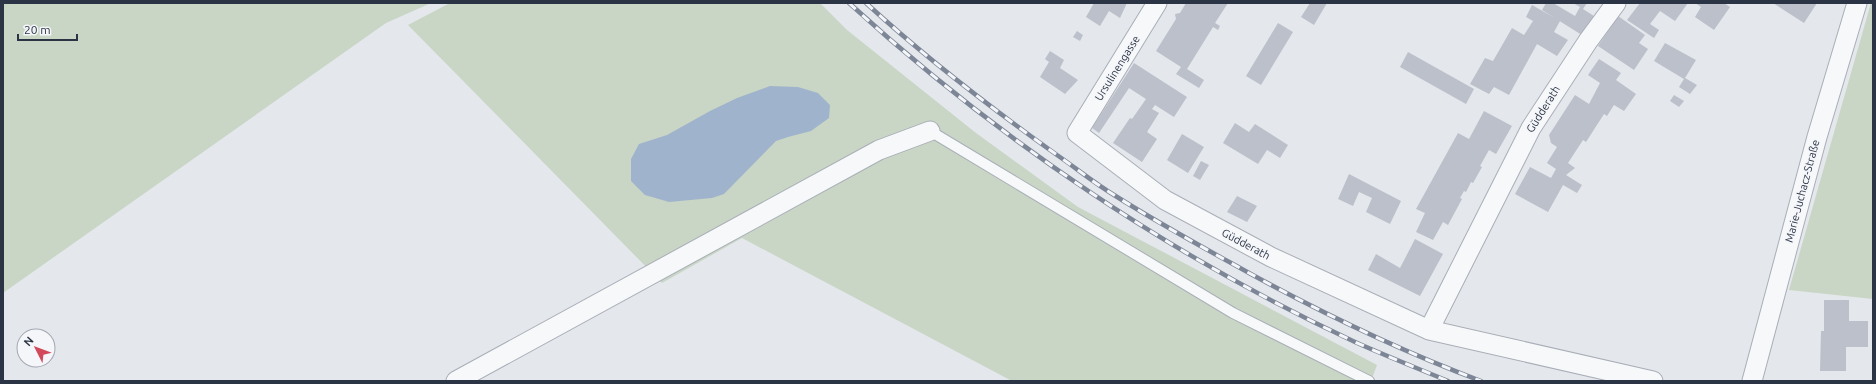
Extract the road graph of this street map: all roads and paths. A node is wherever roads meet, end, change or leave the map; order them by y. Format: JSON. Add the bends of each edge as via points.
{"nodes":[{"id":1,"x":1157,"y":3,"type":"edge"},
{"id":2,"x":1616,"y":3,"type":"edge"},
{"id":3,"x":1857,"y":3,"type":"edge"},
{"id":4,"x":930,"y":131,"type":"joint"},
{"id":5,"x":1077,"y":133,"type":"joint"},
{"id":6,"x":1429,"y":330,"type":"junction"},
{"id":7,"x":456,"y":381,"type":"edge"},
{"id":8,"x":1369,"y":381,"type":"edge"},
{"id":9,"x":1652,"y":381,"type":"edge"},
{"id":10,"x":1752,"y":381,"type":"edge"}],
"edges":[{"from":1,"to":5,"type":"street","name":"Ursulinengasse"},
{"from":2,"to":6,"type":"street","name":"Güdderath","via":[[1531,128]]},
{"from":3,"to":10,"type":"street","name":"Marie-Juchacz-Straße","via":[[1817,138]]},
{"from":4,"to":7,"type":"street","via":[[879,150]]},
{"from":4,"to":8,"type":"lane","via":[[1233,313]]},
{"from":5,"to":6,"type":"street","name":"Güdderath","via":[[1165,200],[1271,257]]},
{"from":6,"to":9,"type":"street","name":"Güdderath"}]}
